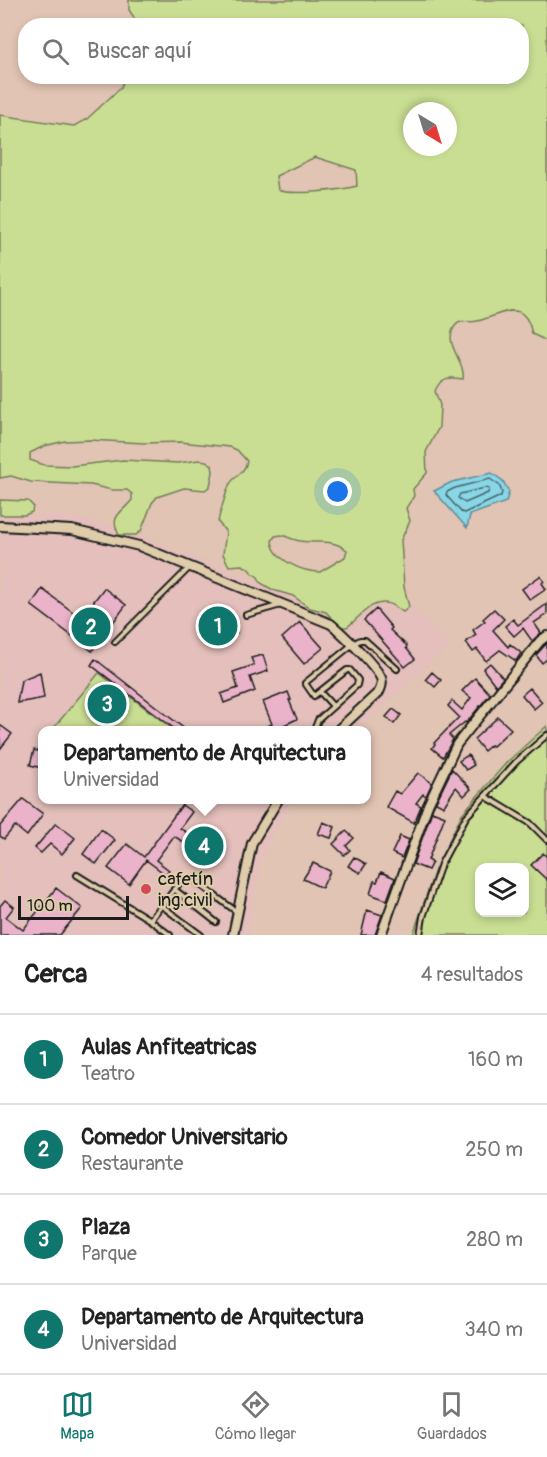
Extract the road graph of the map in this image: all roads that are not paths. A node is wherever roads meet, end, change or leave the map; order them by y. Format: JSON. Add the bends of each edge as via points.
{"nodes":[{"id":1,"x":0,"y":526,"type":"edge"},
{"id":2,"x":191,"y":567,"type":"junction"},
{"id":3,"x":282,"y":604,"type":"junction"},
{"id":4,"x":246,"y":615,"type":"dead end"},
{"id":5,"x":547,"y":636,"type":"edge"},
{"id":6,"x":115,"y":642,"type":"dead end"},
{"id":7,"x":353,"y":644,"type":"junction"},
{"id":8,"x":397,"y":669,"type":"dead end"},
{"id":9,"x":320,"y":692,"type":"junction"},
{"id":10,"x":333,"y":706,"type":"junction"},
{"id":11,"x":316,"y":726,"type":"edge"},
{"id":12,"x":342,"y":726,"type":"edge"},
{"id":13,"x":547,"y":735,"type":"edge"},
{"id":14,"x":485,"y":796,"type":"junction"},
{"id":15,"x":276,"y":804,"type":"edge"},
{"id":16,"x":547,"y":840,"type":"edge"},
{"id":17,"x":77,"y":875,"type":"dead end"},
{"id":18,"x":174,"y":890,"type":"junction"},
{"id":19,"x":162,"y":906,"type":"junction"},
{"id":20,"x":237,"y":912,"type":"junction"},
{"id":21,"x":150,"y":920,"type":"junction"},
{"id":22,"x":216,"y":922,"type":"dead end"},
{"id":23,"x":170,"y":935,"type":"edge"},
{"id":24,"x":201,"y":935,"type":"edge"},
{"id":25,"x":233,"y":935,"type":"edge"},
{"id":26,"x":381,"y":935,"type":"edge"},
{"id":27,"x":420,"y":935,"type":"edge"}],
"edges":[{"from":1,"to":2,"type":"street","via":[[72,530],[139,546]]},
{"from":2,"to":3,"type":"street"},
{"from":2,"to":6,"type":"lane"},
{"from":3,"to":4,"type":"lane"},
{"from":3,"to":7,"type":"street","via":[[331,624]]},
{"from":5,"to":26,"type":"street","via":[[457,744],[428,806]]},
{"from":7,"to":8,"type":"lane","via":[[365,640]]},
{"from":7,"to":9,"type":"lane","via":[[305,683],[313,695]]},
{"from":7,"to":12,"type":"street","via":[[381,678],[382,686]]},
{"from":9,"to":10,"type":"lane"},
{"from":9,"to":10,"type":"lane","via":[[350,670],[358,680],[357,685]]},
{"from":10,"to":11,"type":"lane"},
{"from":13,"to":14,"type":"lane"},
{"from":14,"to":16,"type":"lane","via":[[530,823]]},
{"from":14,"to":27,"type":"lane","via":[[466,818],[441,864]]},
{"from":15,"to":20,"type":"street","via":[[252,843]]},
{"from":17,"to":21,"type":"lane"},
{"from":18,"to":19,"type":"lane"},
{"from":18,"to":20,"type":"lane","via":[[182,880],[191,878]]},
{"from":18,"to":22,"type":"lane"},
{"from":19,"to":21,"type":"lane"},
{"from":19,"to":24,"type":"lane"},
{"from":20,"to":25,"type":"street"},
{"from":21,"to":23,"type":"lane"}]}
